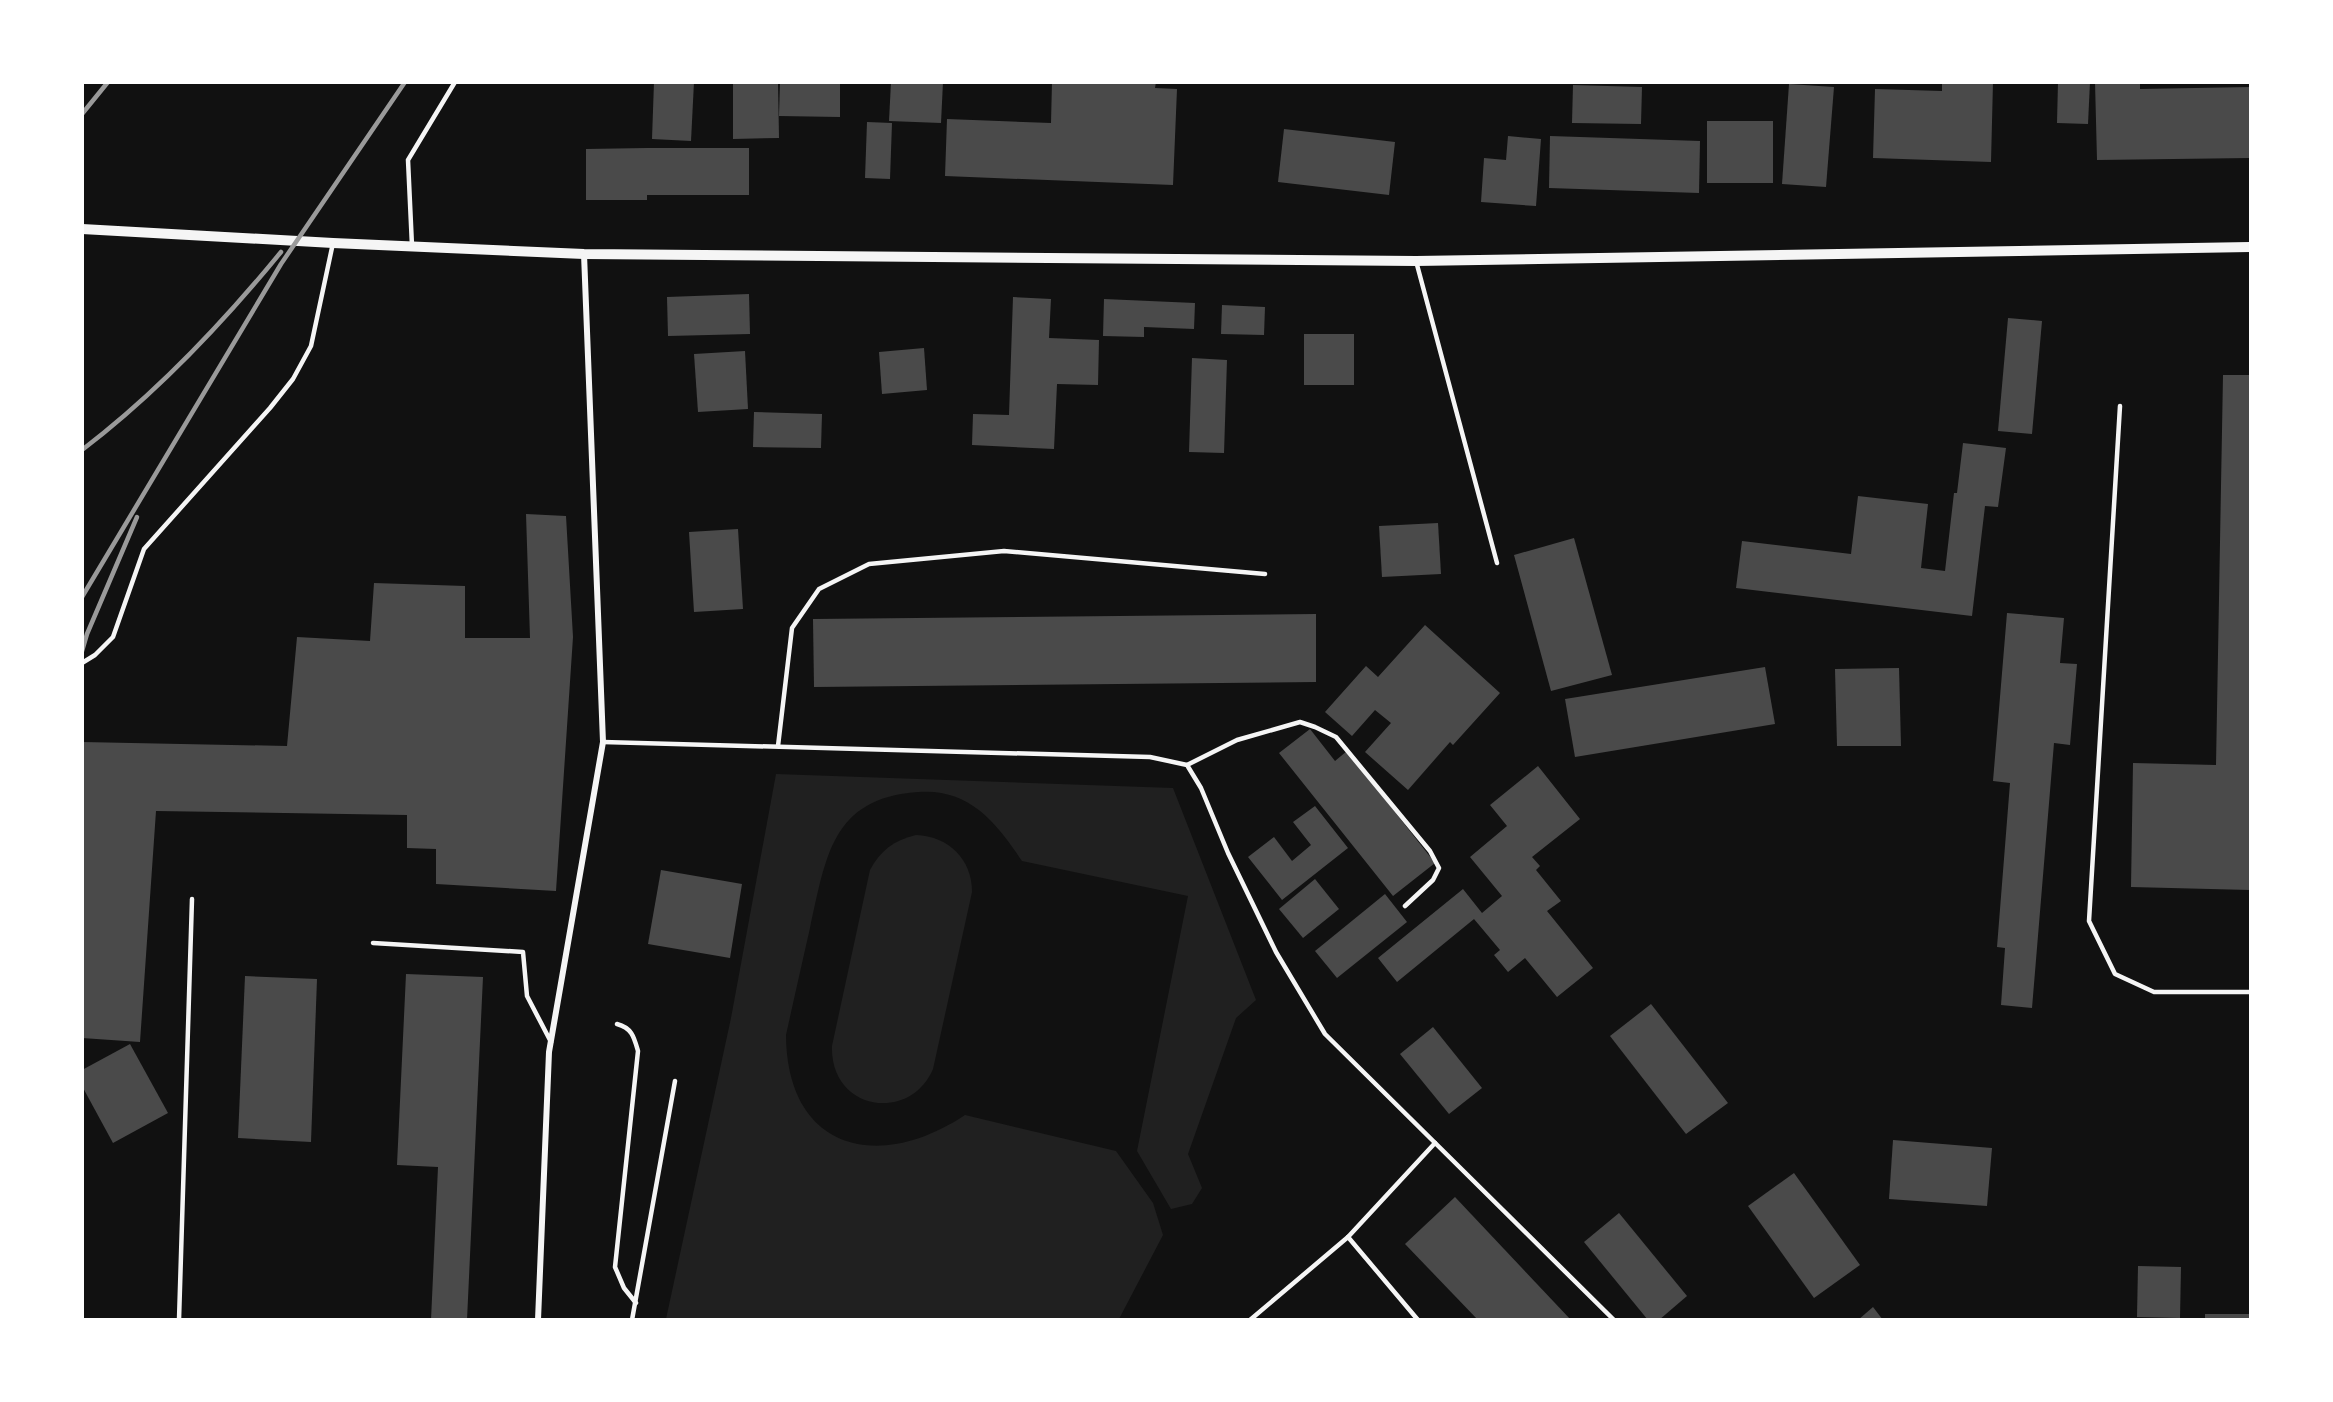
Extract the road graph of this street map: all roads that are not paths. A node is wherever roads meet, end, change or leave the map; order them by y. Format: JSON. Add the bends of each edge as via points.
{"nodes":[{"id":1,"x":455,"y":82,"type":"edge"},
{"id":2,"x":82,"y":228,"type":"edge"},
{"id":3,"x":333,"y":243,"type":"junction"},
{"id":4,"x":412,"y":246,"type":"junction"},
{"id":5,"x":2250,"y":248,"type":"edge"},
{"id":6,"x":584,"y":254,"type":"junction"},
{"id":7,"x":1416,"y":261,"type":"junction"},
{"id":8,"x":2120,"y":406,"type":"dead end"},
{"id":9,"x":1497,"y":563,"type":"dead end"},
{"id":10,"x":1265,"y":574,"type":"dead end"},
{"id":11,"x":82,"y":663,"type":"edge"},
{"id":12,"x":603,"y":742,"type":"junction"},
{"id":13,"x":778,"y":746,"type":"junction"},
{"id":14,"x":1187,"y":765,"type":"junction"},
{"id":15,"x":192,"y":898,"type":"dead end"},
{"id":16,"x":1405,"y":906,"type":"dead end"},
{"id":17,"x":373,"y":943,"type":"dead end"},
{"id":18,"x":2250,"y":992,"type":"edge"},
{"id":19,"x":617,"y":1024,"type":"dead end"},
{"id":20,"x":551,"y":1042,"type":"junction"},
{"id":21,"x":675,"y":1081,"type":"dead end"},
{"id":22,"x":1435,"y":1143,"type":"junction"},
{"id":23,"x":1348,"y":1237,"type":"junction"},
{"id":24,"x":636,"y":1303,"type":"junction"},
{"id":25,"x":179,"y":1320,"type":"edge"},
{"id":26,"x":538,"y":1320,"type":"edge"},
{"id":27,"x":632,"y":1320,"type":"edge"},
{"id":28,"x":1250,"y":1320,"type":"edge"},
{"id":29,"x":1418,"y":1320,"type":"edge"},
{"id":30,"x":1614,"y":1320,"type":"edge"}],
"edges":[{"from":1,"to":4,"type":"lane","via":[[408,160]]},
{"from":2,"to":3,"type":"street"},
{"from":3,"to":4,"type":"street"},
{"from":3,"to":11,"type":"lane","via":[[311,346],[293,379],[144,549],[113,637]]},
{"from":4,"to":6,"type":"street"},
{"from":5,"to":7,"type":"street"},
{"from":6,"to":7,"type":"street"},
{"from":6,"to":12,"type":"street"},
{"from":7,"to":9,"type":"lane"},
{"from":8,"to":18,"type":"lane","via":[[2089,921],[2115,974],[2154,992]]},
{"from":10,"to":13,"type":"lane","via":[[1004,551],[869,564],[819,589],[792,627]]},
{"from":12,"to":13,"type":"lane"},
{"from":12,"to":20,"type":"street"},
{"from":13,"to":14,"type":"lane","via":[[1150,757]]},
{"from":14,"to":16,"type":"lane","via":[[1237,740],[1300,722],[1336,737],[1430,851],[1439,868],[1433,880]]},
{"from":14,"to":22,"type":"lane","via":[[1276,952],[1325,1034]]},
{"from":15,"to":25,"type":"lane"},
{"from":17,"to":20,"type":"lane","via":[[523,952],[527,996]]},
{"from":19,"to":24,"type":"lane","via":[[633,1034],[638,1052],[615,1266],[624,1288]]},
{"from":20,"to":26,"type":"street"},
{"from":21,"to":24,"type":"lane"},
{"from":22,"to":23,"type":"lane"},
{"from":22,"to":30,"type":"lane"},
{"from":23,"to":28,"type":"lane"},
{"from":23,"to":29,"type":"lane"},
{"from":24,"to":27,"type":"lane"}]}
